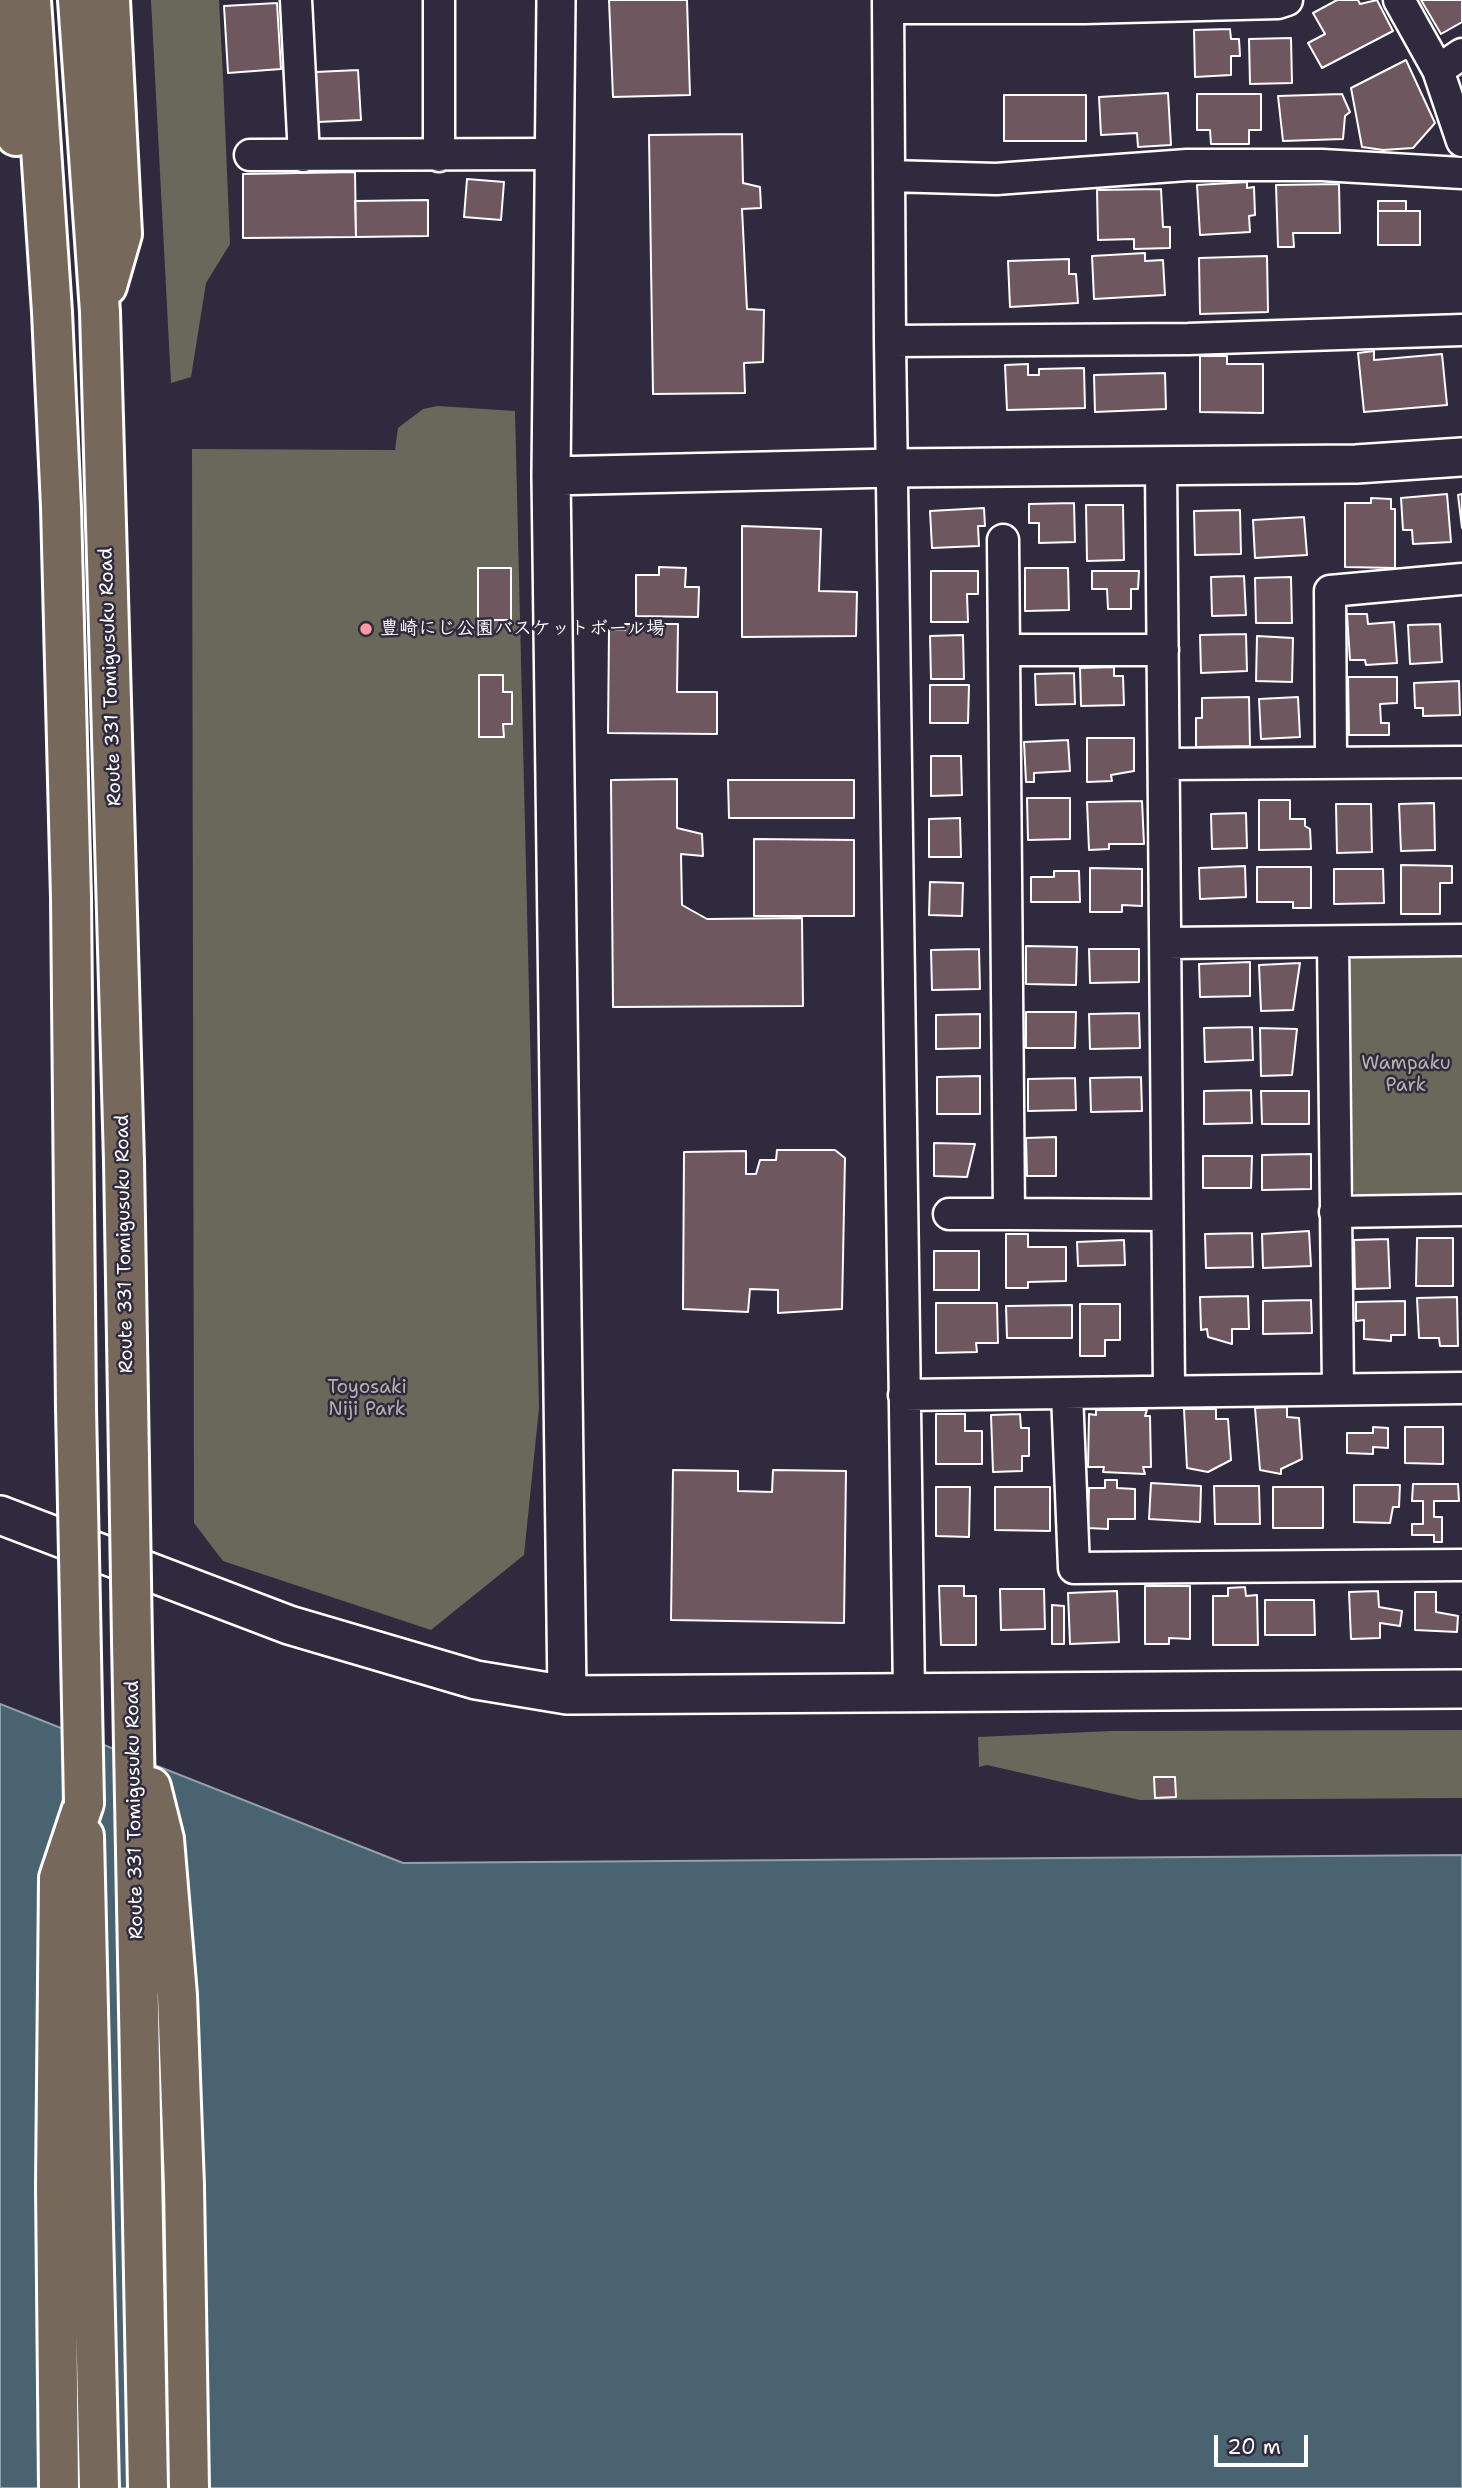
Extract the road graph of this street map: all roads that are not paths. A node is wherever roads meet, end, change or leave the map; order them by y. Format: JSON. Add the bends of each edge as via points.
{"nodes":[{"id":1,"x":2,"y":0,"type":"edge"},
{"id":2,"x":31,"y":0,"type":"edge"},
{"id":3,"x":78,"y":0,"type":"edge"},
{"id":4,"x":110,"y":0,"type":"edge"},
{"id":5,"x":296,"y":0,"type":"edge"},
{"id":6,"x":439,"y":0,"type":"edge"},
{"id":7,"x":556,"y":0,"type":"edge"},
{"id":8,"x":1286,"y":0,"type":"edge"},
{"id":9,"x":1399,"y":0,"type":"edge"},
{"id":10,"x":888,"y":4,"type":"edge"},
{"id":11,"x":1450,"y":62,"type":"edge"},
{"id":12,"x":1462,"y":141,"type":"edge"},
{"id":13,"x":555,"y":154,"type":"junction"},
{"id":14,"x":250,"y":155,"type":"dead end"},
{"id":15,"x":304,"y":156,"type":"junction"},
{"id":16,"x":439,"y":156,"type":"junction"},
{"id":17,"x":1462,"y":173,"type":"edge"},
{"id":18,"x":888,"y":176,"type":"junction"},
{"id":19,"x":52,"y":312,"type":"junction"},
{"id":20,"x":100,"y":312,"type":"junction"},
{"id":21,"x":1462,"y":330,"type":"edge"},
{"id":22,"x":890,"y":341,"type":"junction"},
{"id":23,"x":1462,"y":457,"type":"edge"},
{"id":24,"x":1161,"y":467,"type":"junction"},
{"id":25,"x":892,"y":468,"type":"junction"},
{"id":26,"x":551,"y":476,"type":"junction"},
{"id":27,"x":1003,"y":540,"type":"dead end"},
{"id":28,"x":1462,"y":579,"type":"edge"},
{"id":29,"x":1005,"y":650,"type":"junction"},
{"id":30,"x":1163,"y":650,"type":"junction"},
{"id":31,"x":1462,"y":762,"type":"edge"},
{"id":32,"x":1331,"y":763,"type":"junction"},
{"id":33,"x":1164,"y":764,"type":"junction"},
{"id":34,"x":1462,"y":940,"type":"edge"},
{"id":35,"x":1333,"y":942,"type":"junction"},
{"id":36,"x":1166,"y":943,"type":"junction"},
{"id":37,"x":1462,"y":1210,"type":"edge"},
{"id":38,"x":1335,"y":1212,"type":"junction"},
{"id":39,"x":1009,"y":1213,"type":"junction"},
{"id":40,"x":949,"y":1214,"type":"dead end"},
{"id":41,"x":1166,"y":1215,"type":"junction"},
{"id":42,"x":1462,"y":1388,"type":"edge"},
{"id":43,"x":1338,"y":1389,"type":"junction"},
{"id":44,"x":1169,"y":1391,"type":"junction"},
{"id":45,"x":1067,"y":1393,"type":"junction"},
{"id":46,"x":904,"y":1395,"type":"junction"},
{"id":47,"x":0,"y":1515,"type":"edge"},
{"id":48,"x":1462,"y":1565,"type":"edge"},
{"id":49,"x":1462,"y":1689,"type":"edge"},
{"id":50,"x":909,"y":1692,"type":"junction"},
{"id":51,"x":567,"y":1695,"type":"junction"},
{"id":52,"x":136,"y":1731,"type":"junction"},
{"id":53,"x":84,"y":1803,"type":"junction"},
{"id":54,"x":59,"y":2488,"type":"edge"},
{"id":55,"x":99,"y":2488,"type":"edge"},
{"id":56,"x":148,"y":2488,"type":"edge"},
{"id":57,"x":189,"y":2488,"type":"edge"}],
"edges":[{"from":1,"to":19,"type":"highway","via":[[26,240]]},
{"from":2,"to":19,"type":"highway"},
{"from":3,"to":20,"type":"highway","name":"Route 331 Tomigusuku Road"},
{"from":4,"to":20,"type":"highway","via":[[122,234]]},
{"from":5,"to":15,"type":"street"},
{"from":6,"to":16,"type":"street"},
{"from":7,"to":13,"type":"street"},
{"from":8,"to":10,"type":"street","via":[[1084,8]]},
{"from":9,"to":11,"type":"street"},
{"from":10,"to":18,"type":"street"},
{"from":11,"to":12,"type":"street"},
{"from":13,"to":16,"type":"street"},
{"from":13,"to":26,"type":"street"},
{"from":14,"to":15,"type":"street"},
{"from":15,"to":16,"type":"street"},
{"from":17,"to":18,"type":"street","via":[[1322,164],[1187,165],[996,179]]},
{"from":18,"to":22,"type":"street"},
{"from":19,"to":53,"type":"highway","bridge":true,"via":[[71,898]]},
{"from":20,"to":52,"type":"highway","name":"Route 331 Tomigusuku Road","bridge":true},
{"from":21,"to":22,"type":"street","via":[[1188,340]]},
{"from":22,"to":25,"type":"street"},
{"from":23,"to":24,"type":"street"},
{"from":24,"to":25,"type":"street"},
{"from":24,"to":30,"type":"street"},
{"from":25,"to":26,"type":"street"},
{"from":25,"to":46,"type":"street"},
{"from":26,"to":51,"type":"street"},
{"from":27,"to":29,"type":"street"},
{"from":28,"to":32,"type":"street","via":[[1330,591]]},
{"from":29,"to":30,"type":"street"},
{"from":29,"to":39,"type":"street"},
{"from":30,"to":33,"type":"street"},
{"from":31,"to":32,"type":"street"},
{"from":32,"to":33,"type":"street"},
{"from":33,"to":36,"type":"street"},
{"from":34,"to":35,"type":"street"},
{"from":35,"to":36,"type":"street"},
{"from":35,"to":38,"type":"street"},
{"from":36,"to":41,"type":"street"},
{"from":37,"to":38,"type":"street"},
{"from":38,"to":43,"type":"street"},
{"from":39,"to":40,"type":"street"},
{"from":39,"to":41,"type":"street"},
{"from":41,"to":44,"type":"street"},
{"from":42,"to":43,"type":"street"},
{"from":43,"to":44,"type":"street"},
{"from":44,"to":45,"type":"street"},
{"from":45,"to":46,"type":"street"},
{"from":45,"to":48,"type":"street","via":[[1074,1568]]},
{"from":46,"to":50,"type":"street"},
{"from":47,"to":51,"type":"street","via":[[301,1629],[477,1680]]},
{"from":49,"to":50,"type":"street"},
{"from":50,"to":51,"type":"street"},
{"from":52,"to":56,"type":"highway","name":"Route 331 Tomigusuku Road"},
{"from":52,"to":57,"type":"highway","via":[[164,1839],[177,1995]]},
{"from":53,"to":54,"type":"highway","via":[[59,1878]]},
{"from":53,"to":55,"type":"highway"}]}
